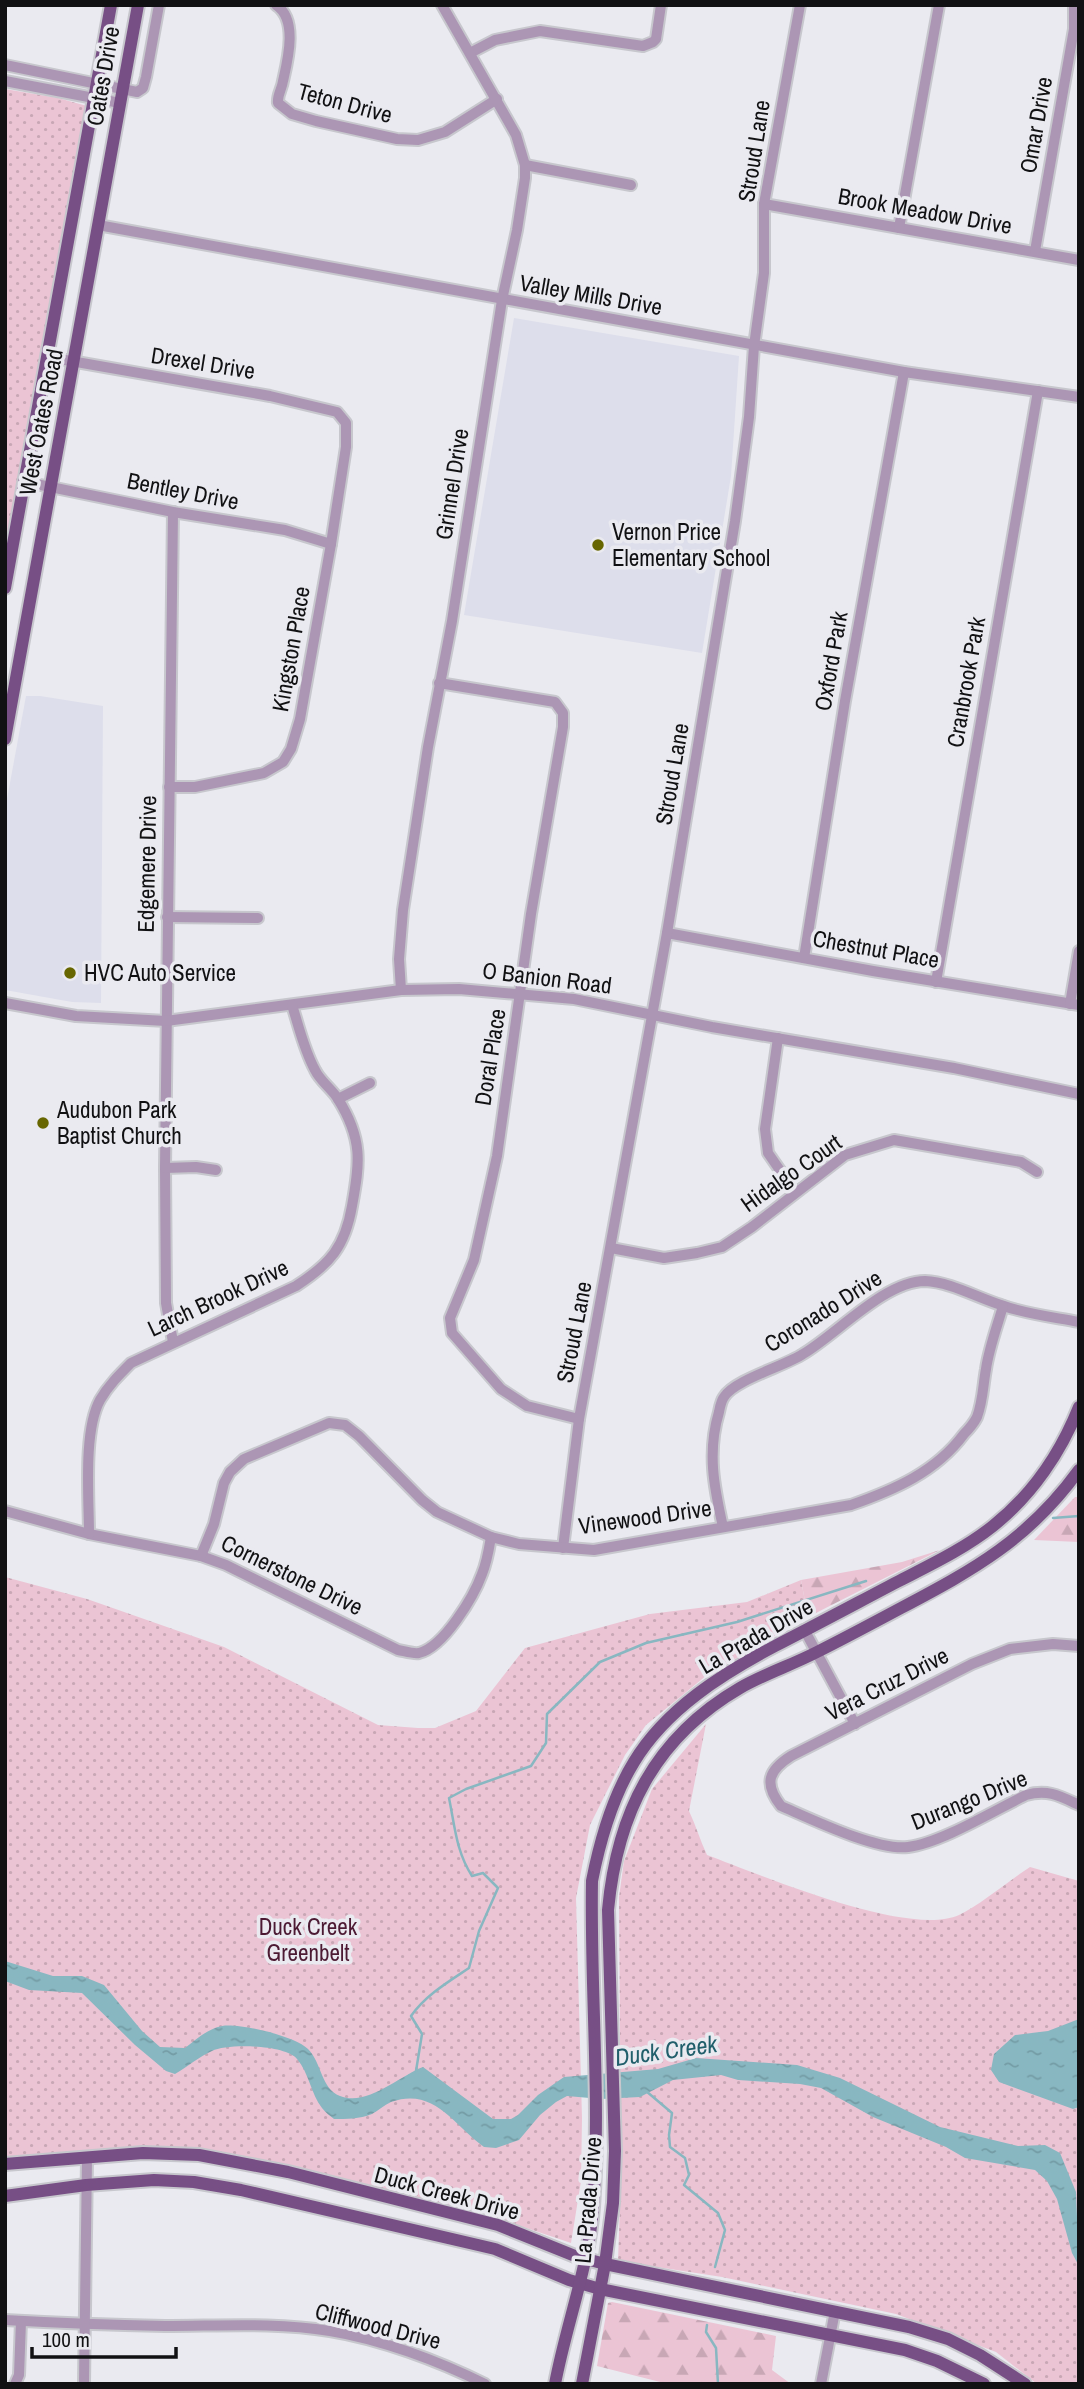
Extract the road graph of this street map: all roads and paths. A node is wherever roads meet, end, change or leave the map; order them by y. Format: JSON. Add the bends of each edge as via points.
{"nodes":[{"id":1,"x":111,"y":5,"type":"edge"},
{"id":2,"x":138,"y":5,"type":"edge"},
{"id":3,"x":159,"y":5,"type":"edge"},
{"id":4,"x":276,"y":5,"type":"edge"},
{"id":5,"x":442,"y":5,"type":"edge"},
{"id":6,"x":661,"y":5,"type":"edge"},
{"id":7,"x":800,"y":5,"type":"edge"},
{"id":8,"x":939,"y":5,"type":"edge"},
{"id":9,"x":1074,"y":5,"type":"edge"},
{"id":10,"x":470,"y":52,"type":"junction"},
{"id":11,"x":5,"y":65,"type":"edge"},
{"id":12,"x":5,"y":81,"type":"edge"},
{"id":13,"x":97,"y":84,"type":"junction"},
{"id":14,"x":122,"y":89,"type":"junction"},
{"id":15,"x":94,"y":99,"type":"junction"},
{"id":16,"x":497,"y":99,"type":"junction"},
{"id":17,"x":120,"y":103,"type":"junction"},
{"id":18,"x":86,"y":150,"type":"joint"},
{"id":19,"x":111,"y":155,"type":"joint"},
{"id":20,"x":525,"y":165,"type":"junction"},
{"id":21,"x":631,"y":185,"type":"dead end"},
{"id":22,"x":764,"y":204,"type":"junction"},
{"id":23,"x":74,"y":219,"type":"junction"},
{"id":24,"x":98,"y":225,"type":"junction"},
{"id":25,"x":899,"y":228,"type":"junction"},
{"id":26,"x":1035,"y":251,"type":"junction"},
{"id":27,"x":1079,"y":260,"type":"edge"},
{"id":28,"x":502,"y":300,"type":"junction"},
{"id":29,"x":754,"y":346,"type":"junction"},
{"id":30,"x":48,"y":357,"type":"junction"},
{"id":31,"x":74,"y":363,"type":"junction"},
{"id":32,"x":904,"y":372,"type":"junction"},
{"id":33,"x":1038,"y":391,"type":"junction"},
{"id":34,"x":1079,"y":397,"type":"edge"},
{"id":35,"x":346,"y":423,"type":"joint"},
{"id":36,"x":26,"y":482,"type":"junction"},
{"id":37,"x":50,"y":486,"type":"junction"},
{"id":38,"x":173,"y":512,"type":"junction"},
{"id":39,"x":331,"y":544,"type":"junction"},
{"id":40,"x":5,"y":588,"type":"edge"},
{"id":41,"x":11,"y":669,"type":"edge"},
{"id":42,"x":439,"y":683,"type":"junction"},
{"id":43,"x":5,"y":739,"type":"edge"},
{"id":44,"x":169,"y":787,"type":"junction"},
{"id":45,"x":167,"y":917,"type":"junction"},
{"id":46,"x":258,"y":918,"type":"dead end"},
{"id":47,"x":667,"y":933,"type":"junction"},
{"id":48,"x":1079,"y":951,"type":"edge"},
{"id":49,"x":804,"y":958,"type":"junction"},
{"id":50,"x":936,"y":982,"type":"junction"},
{"id":51,"x":401,"y":990,"type":"junction"},
{"id":52,"x":521,"y":994,"type":"junction"},
{"id":53,"x":5,"y":1003,"type":"edge"},
{"id":54,"x":1074,"y":1004,"type":"edge"},
{"id":55,"x":292,"y":1005,"type":"junction"},
{"id":56,"x":652,"y":1015,"type":"junction"},
{"id":57,"x":166,"y":1021,"type":"junction"},
{"id":58,"x":778,"y":1038,"type":"junction"},
{"id":59,"x":370,"y":1083,"type":"dead end"},
{"id":60,"x":1079,"y":1094,"type":"edge"},
{"id":61,"x":338,"y":1099,"type":"junction"},
{"id":62,"x":165,"y":1168,"type":"junction"},
{"id":63,"x":216,"y":1170,"type":"dead end"},
{"id":64,"x":1037,"y":1172,"type":"dead end"},
{"id":65,"x":795,"y":1192,"type":"junction"},
{"id":66,"x":611,"y":1248,"type":"junction"},
{"id":67,"x":1003,"y":1306,"type":"junction"},
{"id":68,"x":1079,"y":1322,"type":"edge"},
{"id":69,"x":173,"y":1342,"type":"junction"},
{"id":70,"x":1079,"y":1407,"type":"edge"},
{"id":71,"x":579,"y":1419,"type":"junction"},
{"id":72,"x":1079,"y":1470,"type":"edge"},
{"id":73,"x":5,"y":1511,"type":"edge"},
{"id":74,"x":723,"y":1527,"type":"junction"},
{"id":75,"x":89,"y":1534,"type":"junction"},
{"id":76,"x":491,"y":1536,"type":"junction"},
{"id":77,"x":563,"y":1548,"type":"junction"},
{"id":78,"x":201,"y":1556,"type":"junction"},
{"id":79,"x":805,"y":1630,"type":"junction"},
{"id":80,"x":1079,"y":1646,"type":"edge"},
{"id":81,"x":817,"y":1652,"type":"junction"},
{"id":82,"x":855,"y":1724,"type":"junction"},
{"id":83,"x":1079,"y":1805,"type":"edge"},
{"id":84,"x":794,"y":1812,"type":"joint"},
{"id":85,"x":87,"y":2158,"type":"junction"},
{"id":86,"x":5,"y":2164,"type":"edge"},
{"id":87,"x":86,"y":2185,"type":"junction"},
{"id":88,"x":5,"y":2196,"type":"edge"},
{"id":89,"x":584,"y":2259,"type":"junction"},
{"id":90,"x":605,"y":2264,"type":"junction"},
{"id":91,"x":579,"y":2283,"type":"junction"},
{"id":92,"x":600,"y":2289,"type":"junction"},
{"id":93,"x":835,"y":2311,"type":"junction"},
{"id":94,"x":5,"y":2320,"type":"edge"},
{"id":95,"x":21,"y":2321,"type":"junction"},
{"id":96,"x":85,"y":2324,"type":"junction"},
{"id":97,"x":831,"y":2335,"type":"junction"},
{"id":98,"x":15,"y":2384,"type":"edge"},
{"id":99,"x":84,"y":2384,"type":"edge"},
{"id":100,"x":485,"y":2384,"type":"edge"},
{"id":101,"x":555,"y":2384,"type":"edge"},
{"id":102,"x":582,"y":2384,"type":"edge"},
{"id":103,"x":821,"y":2384,"type":"edge"},
{"id":104,"x":984,"y":2384,"type":"edge"},
{"id":105,"x":1025,"y":2384,"type":"edge"}],
"edges":[{"from":1,"to":13,"type":"main road","name":"Oates Drive"},
{"from":2,"to":14,"type":"main road","name":"Oates Drive"},
{"from":3,"to":14,"type":"street","via":[[143,88],[137,92]]},
{"from":4,"to":16,"type":"street","name":"Teton Drive","via":[[285,11],[290,34],[277,97],[292,114],[418,140],[445,132]]},
{"from":5,"to":10,"type":"street","name":"Grinnel Drive"},
{"from":6,"to":10,"type":"street","via":[[656,39],[643,46],[540,31],[495,40]]},
{"from":7,"to":22,"type":"street","name":"Stroud Lane"},
{"from":8,"to":25,"type":"street"},
{"from":9,"to":26,"type":"street","name":"Omar Drive","via":[[1074,29]]},
{"from":10,"to":16,"type":"street","name":"Grinnel Drive"},
{"from":11,"to":13,"type":"street"},
{"from":12,"to":15,"type":"street"},
{"from":13,"to":14,"type":"street"},
{"from":13,"to":15,"type":"main road","name":"Oates Drive"},
{"from":14,"to":17,"type":"main road","name":"Oates Drive"},
{"from":15,"to":17,"type":"street"},
{"from":15,"to":18,"type":"main road","name":"Oates Drive"},
{"from":16,"to":20,"type":"street","name":"Grinnel Drive"},
{"from":17,"to":19,"type":"main road","name":"Oates Drive"},
{"from":18,"to":23,"type":"main road","name":"West Oates Road"},
{"from":19,"to":24,"type":"main road","name":"West Oates Road"},
{"from":20,"to":21,"type":"street"},
{"from":20,"to":28,"type":"street","name":"Grinnel Drive"},
{"from":22,"to":25,"type":"street","name":"Brook Meadow Drive"},
{"from":22,"to":29,"type":"street","name":"Stroud Lane","via":[[764,273]]},
{"from":23,"to":24,"type":"main road"},
{"from":23,"to":30,"type":"main road","name":"West Oates Road"},
{"from":24,"to":28,"type":"street","name":"Valley Mills Drive"},
{"from":24,"to":31,"type":"main road","name":"West Oates Road"},
{"from":25,"to":26,"type":"street","name":"Brook Meadow Drive"},
{"from":26,"to":27,"type":"street","name":"Brook Meadow Drive"},
{"from":28,"to":29,"type":"street","name":"Valley Mills Drive"},
{"from":28,"to":42,"type":"street","name":"Grinnel Drive"},
{"from":29,"to":32,"type":"street","name":"Valley Mills Drive"},
{"from":29,"to":47,"type":"street","name":"Stroud Lane","via":[[750,417],[735,521]]},
{"from":30,"to":31,"type":"street","name":"Drexel Drive"},
{"from":30,"to":36,"type":"main road","name":"West Oates Road"},
{"from":31,"to":35,"type":"street","name":"Drexel Drive","via":[[282,398],[337,412]]},
{"from":31,"to":37,"type":"main road","name":"West Oates Road"},
{"from":32,"to":33,"type":"street","name":"Valley Mills Drive"},
{"from":32,"to":49,"type":"street","name":"Oxford Park"},
{"from":33,"to":34,"type":"street","name":"Valley Mills Drive"},
{"from":33,"to":50,"type":"street","name":"Cranbrook Park"},
{"from":35,"to":39,"type":"street","name":"Kingston Place"},
{"from":36,"to":37,"type":"street","name":"Bentley Drive"},
{"from":36,"to":40,"type":"main road","name":"West Oates Road"},
{"from":37,"to":38,"type":"street","name":"Bentley Drive"},
{"from":37,"to":41,"type":"main road","name":"West Oates Road"},
{"from":38,"to":39,"type":"street","name":"Bentley Drive","via":[[285,530]]},
{"from":38,"to":44,"type":"street","name":"Edgemere Drive"},
{"from":39,"to":44,"type":"street","name":"Kingston Place","via":[[300,719],[283,762],[264,773],[195,787]]},
{"from":41,"to":43,"type":"main road","name":"West Oates Road"},
{"from":42,"to":51,"type":"street","name":"Grinnel Drive","via":[[403,910]]},
{"from":42,"to":52,"type":"street","name":"Doral Place","via":[[555,702],[563,713]]},
{"from":44,"to":45,"type":"street","name":"Edgemere Drive"},
{"from":45,"to":46,"type":"street"},
{"from":45,"to":57,"type":"street","name":"Edgemere Drive"},
{"from":47,"to":49,"type":"street","name":"Chestnut Place"},
{"from":47,"to":56,"type":"street","name":"Stroud Lane"},
{"from":48,"to":54,"type":"street"},
{"from":49,"to":50,"type":"street","name":"Chestnut Place"},
{"from":50,"to":54,"type":"street","name":"Chestnut Place"},
{"from":51,"to":52,"type":"street","name":"O Banion Road"},
{"from":51,"to":55,"type":"street","name":"O Banion Road"},
{"from":52,"to":56,"type":"street","name":"O Banion Road"},
{"from":52,"to":71,"type":"street","name":"Doral Place","via":[[497,1156],[474,1260],[450,1318],[452,1333],[501,1389],[518,1401]]},
{"from":53,"to":57,"type":"street","name":"O Banion Road","via":[[76,1016]]},
{"from":55,"to":57,"type":"street","name":"O Banion Road"},
{"from":55,"to":61,"type":"street","name":"Larch Brook Drive","via":[[316,1073]]},
{"from":56,"to":58,"type":"street","name":"O Banion Road"},
{"from":56,"to":66,"type":"street","name":"Stroud Lane"},
{"from":57,"to":62,"type":"street","name":"Edgemere Drive"},
{"from":58,"to":60,"type":"street","name":"O Banion Road"},
{"from":58,"to":65,"type":"street","via":[[765,1129],[768,1153]]},
{"from":59,"to":61,"type":"street"},
{"from":61,"to":69,"type":"street","name":"Larch Brook Drive","via":[[360,1151],[348,1227],[340,1246],[322,1269],[296,1286]]},
{"from":62,"to":63,"type":"street"},
{"from":62,"to":69,"type":"street","name":"Edgemere Drive","via":[[166,1304]]},
{"from":64,"to":65,"type":"street","name":"Hidalgo Court","via":[[1021,1162],[894,1140],[845,1155]]},
{"from":65,"to":66,"type":"street","name":"Hidalgo Court","via":[[722,1247],[664,1258]]},
{"from":66,"to":71,"type":"street","name":"Stroud Lane"},
{"from":67,"to":68,"type":"street","name":"Coronado Drive"},
{"from":67,"to":74,"type":"street","name":"Vinewood Drive","via":[[976,1419],[939,1461],[913,1479],[851,1505]]},
{"from":67,"to":74,"type":"street","name":"Coronado Drive","via":[[945,1285],[909,1283],[876,1299],[801,1356],[736,1386],[724,1396],[712,1435],[712,1479]]},
{"from":69,"to":75,"type":"street","name":"Larch Brook Drive","via":[[131,1363],[99,1402],[91,1437]]},
{"from":70,"to":79,"type":"main road","name":"La Prada Drive","via":[[1049,1464],[993,1526],[940,1560]]},
{"from":71,"to":77,"type":"street","name":"Stroud Lane"},
{"from":72,"to":81,"type":"main road","name":"La Prada Drive","via":[[1063,1492],[1000,1552]]},
{"from":73,"to":75,"type":"street","name":"Cornerstone Drive"},
{"from":74,"to":77,"type":"street","name":"Vinewood Drive","via":[[594,1550]]},
{"from":75,"to":78,"type":"street","name":"Cornerstone Drive"},
{"from":76,"to":77,"type":"street","name":"Vinewood Drive"},
{"from":76,"to":78,"type":"street","name":"Cornerstone Drive","via":[[481,1577],[465,1605],[438,1642],[419,1653],[398,1650]]},
{"from":76,"to":78,"type":"street","name":"Vinewood Drive","via":[[437,1512],[359,1436],[345,1425],[329,1423],[244,1459],[230,1472]]},
{"from":79,"to":81,"type":"street"},
{"from":79,"to":89,"type":"main road","name":"La Prada Drive","via":[[727,1674],[663,1726],[635,1760],[599,1844],[591,1917],[593,2209]]},
{"from":80,"to":82,"type":"street","name":"Vera Cruz Drive","via":[[1010,1649]]},
{"from":81,"to":82,"type":"street"},
{"from":81,"to":90,"type":"main road","name":"La Prada Drive","via":[[742,1687],[693,1721],[646,1781],[617,1849],[608,1910],[615,2151]]},
{"from":82,"to":84,"type":"street","name":"Vera Cruz Drive","via":[[775,1767],[770,1781],[773,1796]]},
{"from":83,"to":84,"type":"street","name":"Durango Drive","via":[[1039,1791],[934,1840],[906,1847],[882,1845]]},
{"from":85,"to":86,"type":"main road","name":"Duck Creek Drive"},
{"from":85,"to":87,"type":"street"},
{"from":85,"to":89,"type":"main road","name":"Duck Creek Drive","via":[[199,2155],[288,2172],[498,2225]]},
{"from":87,"to":88,"type":"main road","name":"Duck Creek Drive"},
{"from":87,"to":91,"type":"main road","name":"Duck Creek Drive","via":[[154,2180],[241,2190],[495,2249]]},
{"from":87,"to":96,"type":"street"},
{"from":89,"to":90,"type":"main road","name":"Duck Creek Drive"},
{"from":89,"to":91,"type":"main road","name":"La Prada Drive"},
{"from":90,"to":92,"type":"main road","name":"La Prada Drive"},
{"from":90,"to":93,"type":"main road","name":"Duck Creek Drive"},
{"from":91,"to":92,"type":"main road","name":"Duck Creek Drive"},
{"from":91,"to":101,"type":"main road","name":"La Prada Drive"},
{"from":92,"to":97,"type":"main road","name":"Duck Creek Drive"},
{"from":92,"to":102,"type":"main road","name":"La Prada Drive"},
{"from":93,"to":97,"type":"street"},
{"from":93,"to":105,"type":"main road","name":"Duck Creek Drive","via":[[947,2339]]},
{"from":94,"to":95,"type":"street","name":"Cliffwood Drive"},
{"from":95,"to":96,"type":"street","name":"Cliffwood Drive"},
{"from":95,"to":98,"type":"street"},
{"from":96,"to":99,"type":"street"},
{"from":96,"to":100,"type":"street","name":"Cliffwood Drive","via":[[263,2325],[330,2331],[407,2352]]},
{"from":97,"to":103,"type":"street"},
{"from":97,"to":104,"type":"main road","name":"Duck Creek Drive","via":[[905,2350]]}]}
